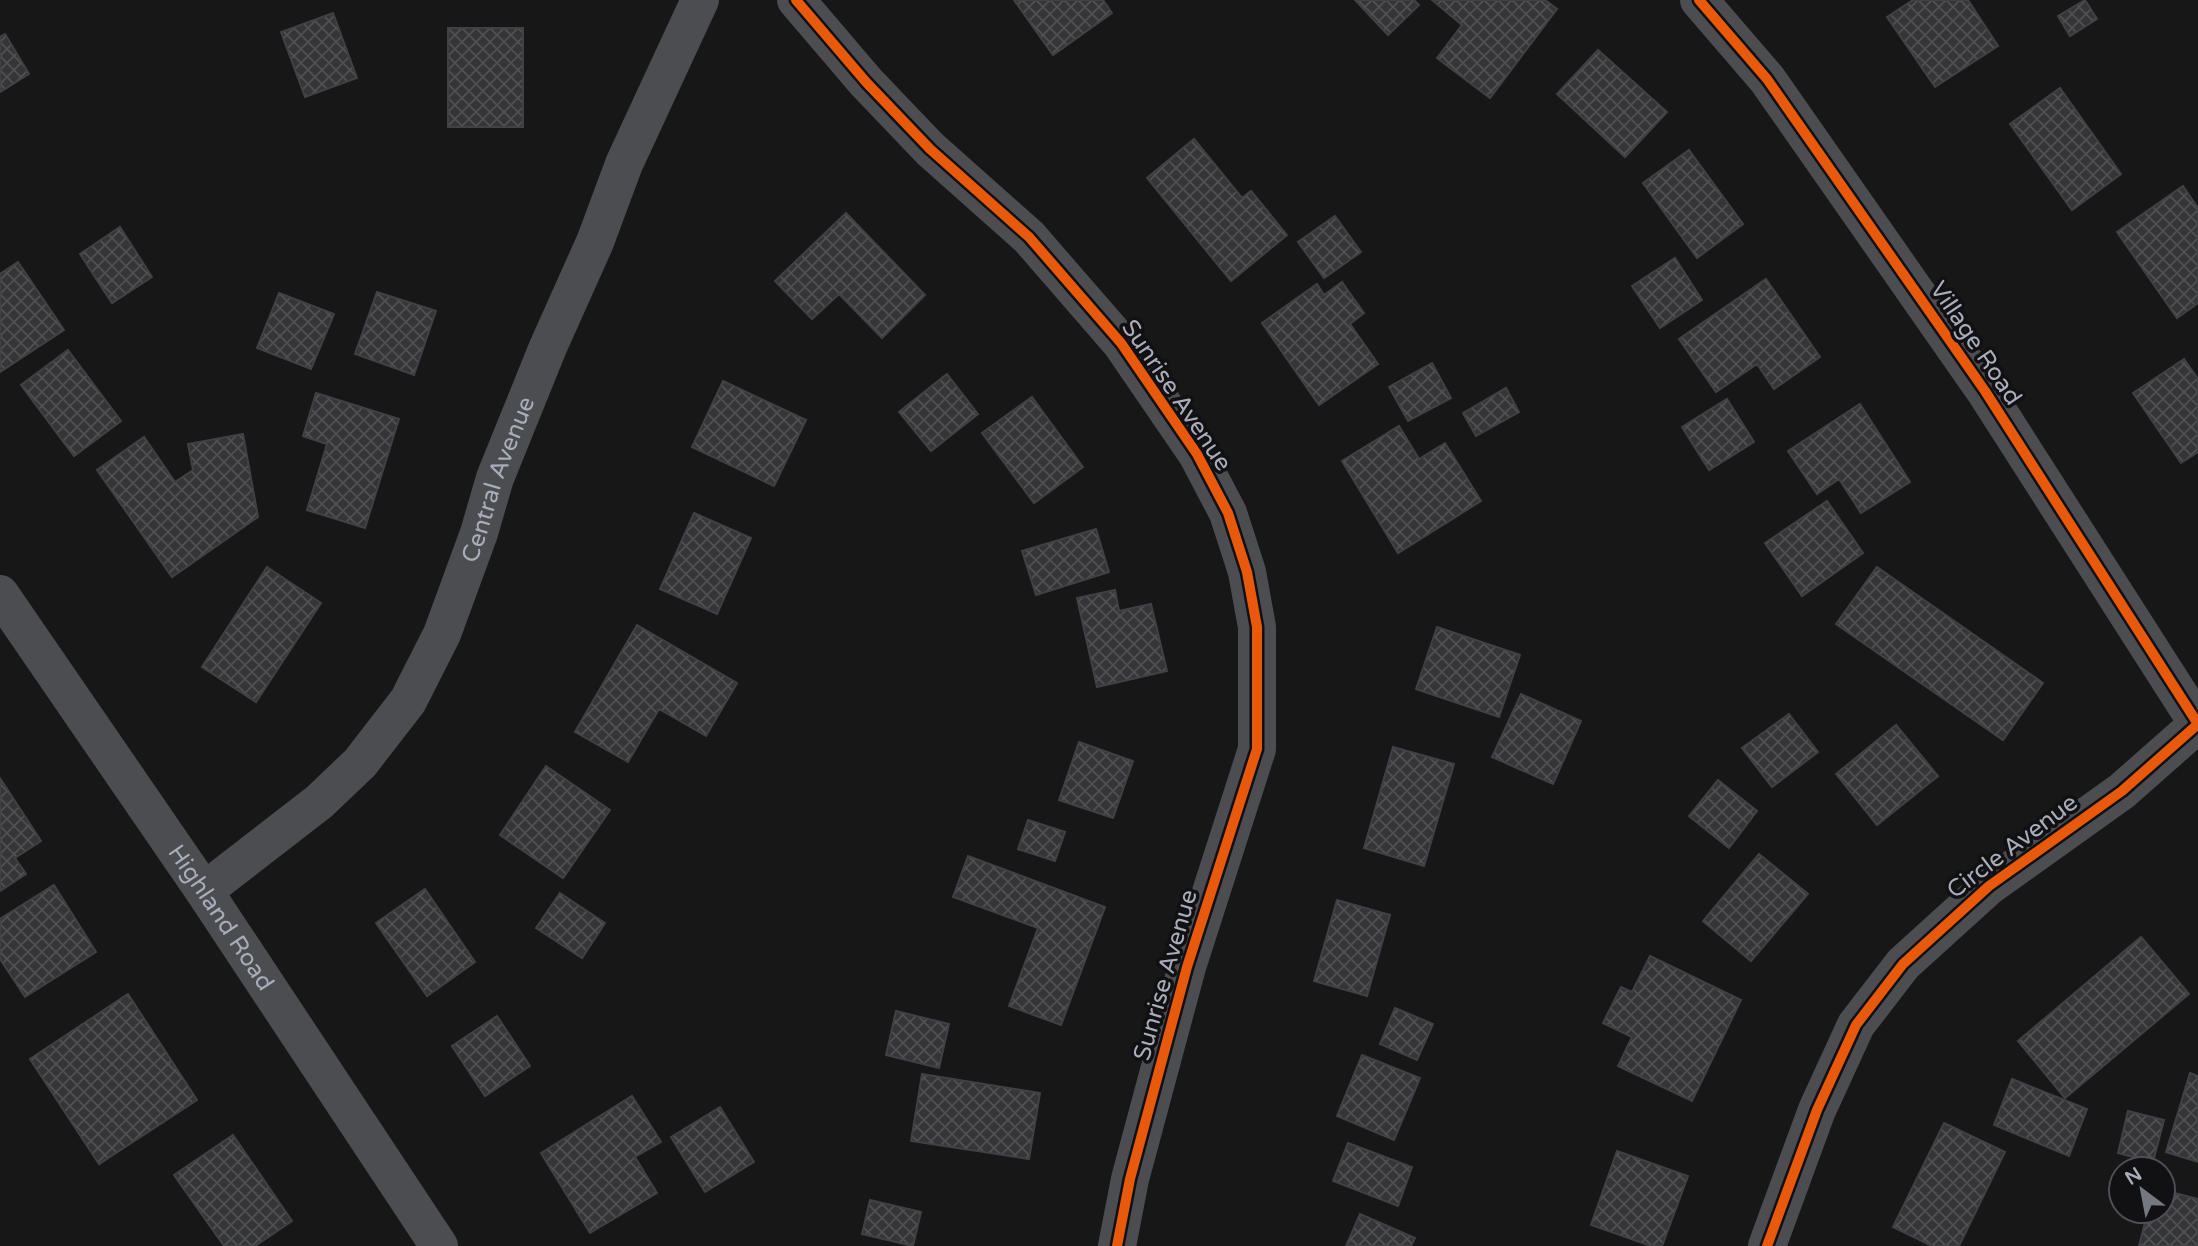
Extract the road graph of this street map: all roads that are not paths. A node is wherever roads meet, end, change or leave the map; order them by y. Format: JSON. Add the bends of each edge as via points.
{"nodes":[{"id":1,"x":700,"y":0,"type":"edge"},
{"id":2,"x":796,"y":0,"type":"edge"},
{"id":3,"x":1699,"y":0,"type":"edge"},
{"id":4,"x":0,"y":594,"type":"edge"},
{"id":5,"x":2198,"y":724,"type":"edge"},
{"id":6,"x":204,"y":891,"type":"junction"},
{"id":7,"x":439,"y":1246,"type":"edge"},
{"id":8,"x":1117,"y":1246,"type":"edge"},
{"id":9,"x":1768,"y":1246,"type":"edge"}],
"edges":[{"from":1,"to":6,"type":"street","name":"Central Avenue","via":[[624,164],[495,478],[442,635],[408,701],[360,763]]},
{"from":2,"to":8,"type":"street","name":"Sunrise Avenue","via":[[930,149],[1029,237],[1121,343],[1198,454],[1228,513],[1247,572],[1257,638],[1257,750],[1187,967]]},
{"from":3,"to":5,"type":"street","name":"Village Road","via":[[1767,79],[1985,391]]},
{"from":4,"to":6,"type":"street","name":"Highland Road"},
{"from":5,"to":9,"type":"street","name":"Circle Avenue","via":[[2122,791],[1989,886],[1903,964],[1856,1026],[1817,1110]]},
{"from":6,"to":7,"type":"street","name":"Highland Road"}]}
